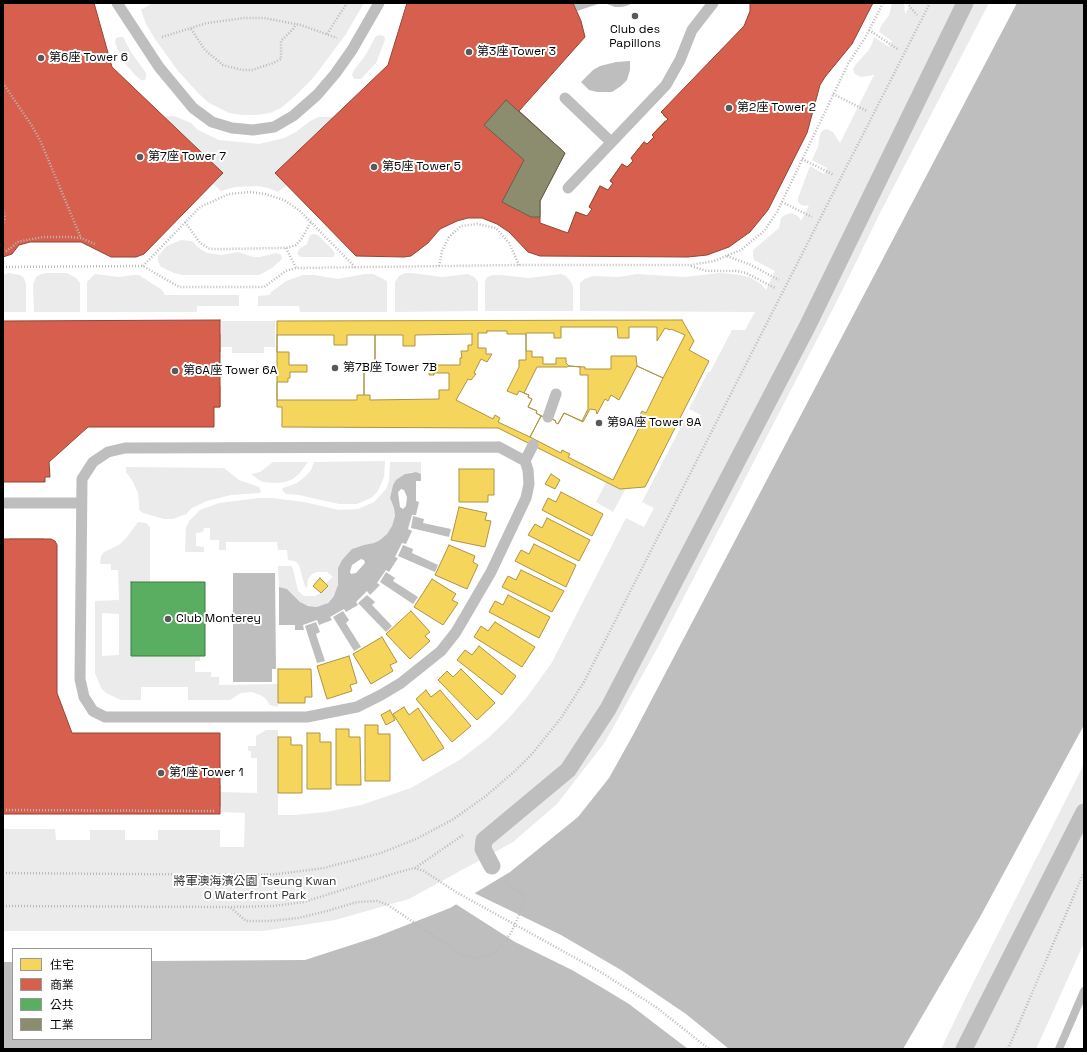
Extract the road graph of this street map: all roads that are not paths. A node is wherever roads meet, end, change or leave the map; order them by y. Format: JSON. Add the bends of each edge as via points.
{"nodes":[{"id":1,"x":379,"y":3,"type":"edge"},
{"id":2,"x":713,"y":3,"type":"edge"},
{"id":3,"x":965,"y":3,"type":"edge"},
{"id":4,"x":119,"y":4,"type":"edge"},
{"id":5,"x":565,"y":98,"type":"dead end"},
{"id":6,"x":611,"y":142,"type":"junction"},
{"id":7,"x":568,"y":188,"type":"dead end"},
{"id":8,"x":556,"y":394,"type":"dead end"},
{"id":9,"x":548,"y":417,"type":"dead end"},
{"id":10,"x":533,"y":445,"type":"dead end"},
{"id":11,"x":524,"y":461,"type":"junction"},
{"id":12,"x":3,"y":503,"type":"edge"},
{"id":13,"x":81,"y":503,"type":"junction"},
{"id":14,"x":1084,"y":812,"type":"edge"},
{"id":15,"x":492,"y":866,"type":"road end"},
{"id":16,"x":964,"y":1049,"type":"edge"}],
"edges":[{"from":1,"to":4,"type":"lane","via":[[352,50],[317,95],[293,116],[274,127],[253,130],[232,128],[212,122],[193,108],[159,67]]},
{"from":2,"to":6,"type":"lane","via":[[692,30],[680,60],[666,84]]},
{"from":3,"to":15,"type":"street","via":[[807,327],[608,709],[568,770],[484,840],[483,849]]},
{"from":5,"to":6,"type":"lane"},
{"from":6,"to":7,"type":"lane"},
{"from":8,"to":9,"type":"lane"},
{"from":10,"to":11,"type":"lane"},
{"from":11,"to":13,"type":"lane","via":[[499,447],[125,448],[108,452],[93,462],[82,479]]},
{"from":11,"to":13,"type":"lane","via":[[529,484],[526,498],[484,585],[456,632],[441,651],[401,683],[357,707],[307,717],[105,717],[93,711],[84,697],[80,679]]},
{"from":12,"to":13,"type":"lane"},
{"from":14,"to":16,"type":"street"}]}
